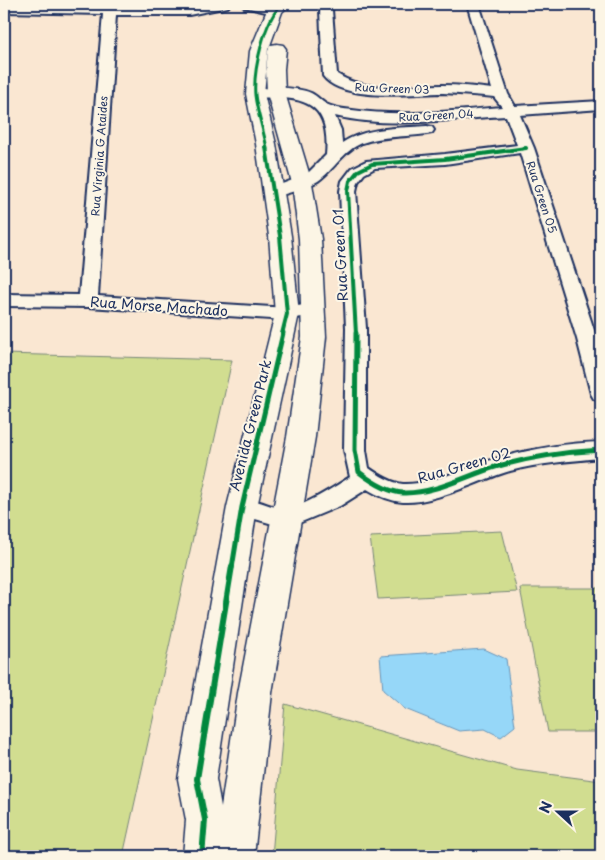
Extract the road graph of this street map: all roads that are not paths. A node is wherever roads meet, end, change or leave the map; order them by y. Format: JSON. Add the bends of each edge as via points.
{"nodes":[{"id":1,"x":224,"y":4,"type":"edge"},
{"id":2,"x":248,"y":4,"type":"edge"},
{"id":3,"x":330,"y":4,"type":"edge"},
{"id":4,"x":473,"y":4,"type":"edge"},
{"id":5,"x":286,"y":6,"type":"edge"},
{"id":6,"x":4,"y":8,"type":"edge"},
{"id":7,"x":110,"y":11,"type":"junction"},
{"id":8,"x":265,"y":94,"type":"junction"},
{"id":9,"x":501,"y":94,"type":"junction"},
{"id":10,"x":601,"y":105,"type":"edge"},
{"id":11,"x":321,"y":106,"type":"junction"},
{"id":12,"x":601,"y":115,"type":"edge"},
{"id":13,"x":513,"y":116,"type":"junction"},
{"id":14,"x":382,"y":117,"type":"junction"},
{"id":15,"x":382,"y":135,"type":"junction"},
{"id":16,"x":526,"y":148,"type":"junction"},
{"id":17,"x":334,"y":156,"type":"junction"},
{"id":18,"x":302,"y":183,"type":"junction"},
{"id":19,"x":272,"y":193,"type":"junction"},
{"id":20,"x":4,"y":300,"type":"edge"},
{"id":21,"x":88,"y":301,"type":"junction"},
{"id":22,"x":314,"y":309,"type":"junction"},
{"id":23,"x":287,"y":314,"type":"junction"},
{"id":24,"x":601,"y":394,"type":"edge"},
{"id":25,"x":601,"y":450,"type":"edge"},
{"id":26,"x":366,"y":478,"type":"junction"},
{"id":27,"x":242,"y":507,"type":"junction"},
{"id":28,"x":286,"y":519,"type":"junction"},
{"id":29,"x":202,"y":856,"type":"edge"},
{"id":30,"x":234,"y":856,"type":"edge"}],
"edges":[{"from":1,"to":7,"type":"street","via":[[189,11]]},
{"from":2,"to":5,"type":"street"},
{"from":3,"to":9,"type":"street","name":"Rua Green 03","via":[[326,10],[330,76],[337,83],[364,89]]},
{"from":4,"to":9,"type":"street","name":"Rua Green 05"},
{"from":5,"to":8,"type":"street","name":"Avenida Green Park","via":[[259,51]]},
{"from":6,"to":7,"type":"street"},
{"from":7,"to":21,"type":"street","name":"Rua Virginia G Ataides"},
{"from":8,"to":11,"type":"street","name":"Rua Green 04","via":[[304,96]]},
{"from":8,"to":18,"type":"street","name":"Avenida Green Park"},
{"from":8,"to":19,"type":"street","name":"Avenida Green Park","via":[[266,144]]},
{"from":9,"to":13,"type":"street","name":"Rua Green 05"},
{"from":10,"to":13,"type":"street","name":"Rua Green 04"},
{"from":11,"to":14,"type":"street","name":"Rua Green 04"},
{"from":11,"to":17,"type":"street","via":[[334,126]]},
{"from":12,"to":13,"type":"street","name":"Rua Green 04"},
{"from":13,"to":14,"type":"street","name":"Rua Green 04"},
{"from":13,"to":15,"type":"street","name":"Rua Green 04"},
{"from":13,"to":16,"type":"street","name":"Rua Green 05"},
{"from":14,"to":15,"type":"street"},
{"from":15,"to":17,"type":"street","name":"Rua Green 04","via":[[356,140]]},
{"from":16,"to":24,"type":"street","name":"Rua Green 05","via":[[587,339]]},
{"from":16,"to":26,"type":"street","name":"Rua Green 01","via":[[372,164],[358,171],[350,181],[356,328],[355,450],[359,472]]},
{"from":17,"to":18,"type":"street","name":"Rua Green 04","via":[[312,178]]},
{"from":18,"to":19,"type":"street","name":"Rua Green 04"},
{"from":18,"to":22,"type":"street","name":"Avenida Green Park","via":[[310,239]]},
{"from":19,"to":23,"type":"street","name":"Avenida Green Park","via":[[280,236]]},
{"from":20,"to":21,"type":"street","name":"Rua Morse Machado"},
{"from":21,"to":23,"type":"street","name":"Rua Morse Machado"},
{"from":22,"to":23,"type":"street","name":"Rua Morse Machado"},
{"from":22,"to":28,"type":"street","name":"Avenida Green Park","via":[[314,337],[301,437]]},
{"from":23,"to":27,"type":"street","name":"Avenida Green Park"},
{"from":25,"to":26,"type":"street","name":"Rua Green 02","via":[[561,452],[497,466],[429,489],[403,493],[376,485]]},
{"from":26,"to":28,"type":"street","via":[[332,500]]},
{"from":27,"to":28,"type":"street"},
{"from":27,"to":29,"type":"street","name":"Avenida Green Park","via":[[197,779],[205,820]]},
{"from":28,"to":30,"type":"street","name":"Avenida Green Park","via":[[255,693]]}]}
